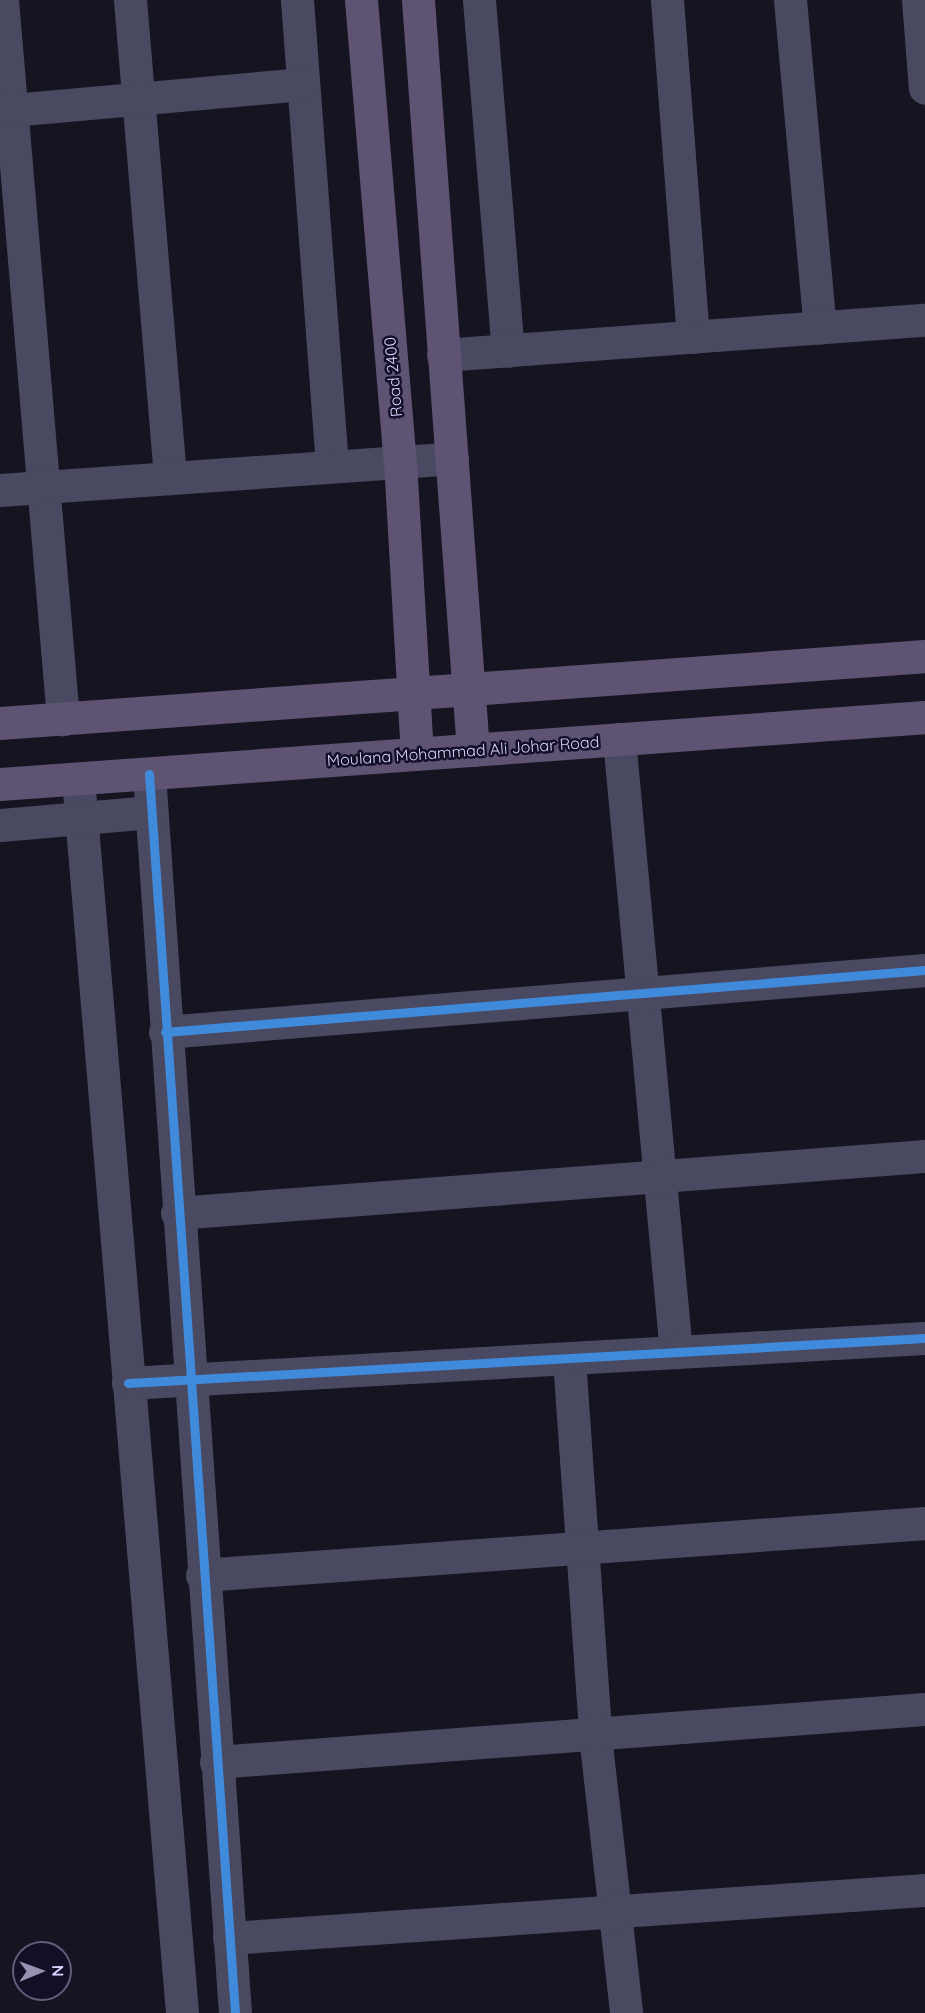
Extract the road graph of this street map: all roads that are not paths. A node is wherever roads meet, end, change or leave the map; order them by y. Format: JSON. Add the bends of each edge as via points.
{"nodes":[{"id":1,"x":2,"y":0,"type":"edge"},
{"id":2,"x":130,"y":0,"type":"edge"},
{"id":3,"x":297,"y":0,"type":"edge"},
{"id":4,"x":362,"y":0,"type":"edge"},
{"id":5,"x":418,"y":0,"type":"edge"},
{"id":6,"x":479,"y":0,"type":"edge"},
{"id":7,"x":667,"y":0,"type":"edge"},
{"id":8,"x":790,"y":0,"type":"edge"},
{"id":9,"x":918,"y":0,"type":"edge"},
{"id":10,"x":924,"y":55,"type":"edge"},
{"id":11,"x":303,"y":84,"type":"junction"},
{"id":12,"x":925,"y":88,"type":"edge"},
{"id":13,"x":138,"y":99,"type":"junction"},
{"id":14,"x":6,"y":111,"type":"edge"},
{"id":15,"x":925,"y":320,"type":"edge"},
{"id":16,"x":820,"y":328,"type":"junction"},
{"id":17,"x":693,"y":337,"type":"junction"},
{"id":18,"x":508,"y":351,"type":"junction"},
{"id":19,"x":444,"y":355,"type":"junction"},
{"id":20,"x":452,"y":458,"type":"junction"},
{"id":21,"x":400,"y":461,"type":"junction"},
{"id":22,"x":332,"y":466,"type":"junction"},
{"id":23,"x":170,"y":478,"type":"junction"},
{"id":24,"x":43,"y":488,"type":"junction"},
{"id":25,"x":0,"y":490,"type":"edge"},
{"id":26,"x":925,"y":657,"type":"edge"},
{"id":27,"x":468,"y":690,"type":"junction"},
{"id":28,"x":414,"y":694,"type":"junction"},
{"id":29,"x":925,"y":717,"type":"edge"},
{"id":30,"x":63,"y":719,"type":"junction"},
{"id":31,"x":0,"y":723,"type":"edge"},
{"id":32,"x":620,"y":739,"type":"junction"},
{"id":33,"x":473,"y":750,"type":"junction"},
{"id":34,"x":417,"y":754,"type":"junction"},
{"id":35,"x":149,"y":774,"type":"junction"},
{"id":36,"x":78,"y":779,"type":"junction"},
{"id":37,"x":0,"y":784,"type":"edge"},
{"id":38,"x":151,"y":812,"type":"junction"},
{"id":39,"x":82,"y":818,"type":"junction"},
{"id":40,"x":0,"y":825,"type":"edge"},
{"id":41,"x":925,"y":970,"type":"edge"},
{"id":42,"x":643,"y":992,"type":"junction"},
{"id":43,"x":165,"y":1032,"type":"junction"},
{"id":44,"x":925,"y":1156,"type":"edge"},
{"id":45,"x":660,"y":1176,"type":"junction"},
{"id":46,"x":177,"y":1213,"type":"junction"},
{"id":47,"x":925,"y":1338,"type":"edge"},
{"id":48,"x":676,"y":1352,"type":"junction"},
{"id":49,"x":569,"y":1359,"type":"junction"},
{"id":50,"x":187,"y":1381,"type":"junction"},
{"id":51,"x":128,"y":1383,"type":"junction"},
{"id":52,"x":925,"y":1523,"type":"edge"},
{"id":53,"x":581,"y":1544,"type":"junction"},
{"id":54,"x":202,"y":1575,"type":"junction"},
{"id":55,"x":925,"y":1709,"type":"edge"},
{"id":56,"x":595,"y":1735,"type":"junction"},
{"id":57,"x":216,"y":1762,"type":"junction"},
{"id":58,"x":925,"y":1890,"type":"edge"},
{"id":59,"x":613,"y":1910,"type":"junction"},
{"id":60,"x":229,"y":1938,"type":"junction"},
{"id":61,"x":182,"y":2013,"type":"edge"},
{"id":62,"x":235,"y":2013,"type":"edge"},
{"id":63,"x":626,"y":2013,"type":"edge"}],
"edges":[{"from":1,"to":14,"type":"street"},
{"from":2,"to":13,"type":"street"},
{"from":3,"to":11,"type":"street"},
{"from":4,"to":21,"type":"main road","name":"Road 2400"},
{"from":5,"to":19,"type":"main road"},
{"from":6,"to":18,"type":"street"},
{"from":7,"to":17,"type":"street"},
{"from":8,"to":16,"type":"street"},
{"from":9,"to":10,"type":"street"},
{"from":10,"to":12,"type":"street"},
{"from":11,"to":13,"type":"street"},
{"from":11,"to":22,"type":"street"},
{"from":13,"to":14,"type":"street"},
{"from":13,"to":23,"type":"street"},
{"from":14,"to":24,"type":"street"},
{"from":15,"to":16,"type":"street"},
{"from":16,"to":17,"type":"street"},
{"from":17,"to":18,"type":"street"},
{"from":18,"to":19,"type":"street"},
{"from":19,"to":20,"type":"main road"},
{"from":20,"to":21,"type":"street"},
{"from":20,"to":27,"type":"main road"},
{"from":21,"to":22,"type":"street"},
{"from":21,"to":28,"type":"main road","name":"Road 2400"},
{"from":22,"to":23,"type":"street"},
{"from":23,"to":24,"type":"street"},
{"from":24,"to":25,"type":"street"},
{"from":24,"to":30,"type":"street"},
{"from":26,"to":27,"type":"main road"},
{"from":27,"to":28,"type":"main road"},
{"from":27,"to":33,"type":"main road"},
{"from":28,"to":30,"type":"main road"},
{"from":28,"to":34,"type":"main road","name":"Road 2400"},
{"from":29,"to":32,"type":"main road","name":"Moulana Mohammad Ali Johar Road"},
{"from":30,"to":31,"type":"main road"},
{"from":32,"to":33,"type":"main road","name":"Moulana Mohammad Ali Johar Road"},
{"from":32,"to":42,"type":"street"},
{"from":33,"to":34,"type":"main road","name":"Moulana Mohammad Ali Johar Road"},
{"from":34,"to":35,"type":"main road","name":"Moulana Mohammad Ali Johar Road"},
{"from":35,"to":36,"type":"main road","name":"Moulana Mohammad Ali Johar Road"},
{"from":35,"to":38,"type":"street"},
{"from":36,"to":37,"type":"main road","name":"Moulana Mohammad Ali Johar Road"},
{"from":36,"to":39,"type":"street"},
{"from":38,"to":39,"type":"street"},
{"from":38,"to":43,"type":"street"},
{"from":39,"to":40,"type":"street"},
{"from":39,"to":51,"type":"street"},
{"from":41,"to":42,"type":"street"},
{"from":42,"to":43,"type":"street"},
{"from":42,"to":45,"type":"street"},
{"from":43,"to":46,"type":"street"},
{"from":44,"to":45,"type":"street"},
{"from":45,"to":46,"type":"street"},
{"from":45,"to":48,"type":"street"},
{"from":46,"to":50,"type":"street"},
{"from":47,"to":48,"type":"street"},
{"from":48,"to":49,"type":"street"},
{"from":49,"to":50,"type":"street"},
{"from":49,"to":53,"type":"street"},
{"from":50,"to":51,"type":"street"},
{"from":50,"to":54,"type":"street"},
{"from":51,"to":61,"type":"street"},
{"from":52,"to":53,"type":"street"},
{"from":53,"to":54,"type":"street"},
{"from":53,"to":56,"type":"street"},
{"from":54,"to":57,"type":"street"},
{"from":55,"to":56,"type":"street"},
{"from":56,"to":57,"type":"street"},
{"from":56,"to":59,"type":"street"},
{"from":57,"to":60,"type":"street"},
{"from":58,"to":59,"type":"street"},
{"from":59,"to":60,"type":"street"},
{"from":59,"to":63,"type":"street"},
{"from":60,"to":62,"type":"street"}]}
